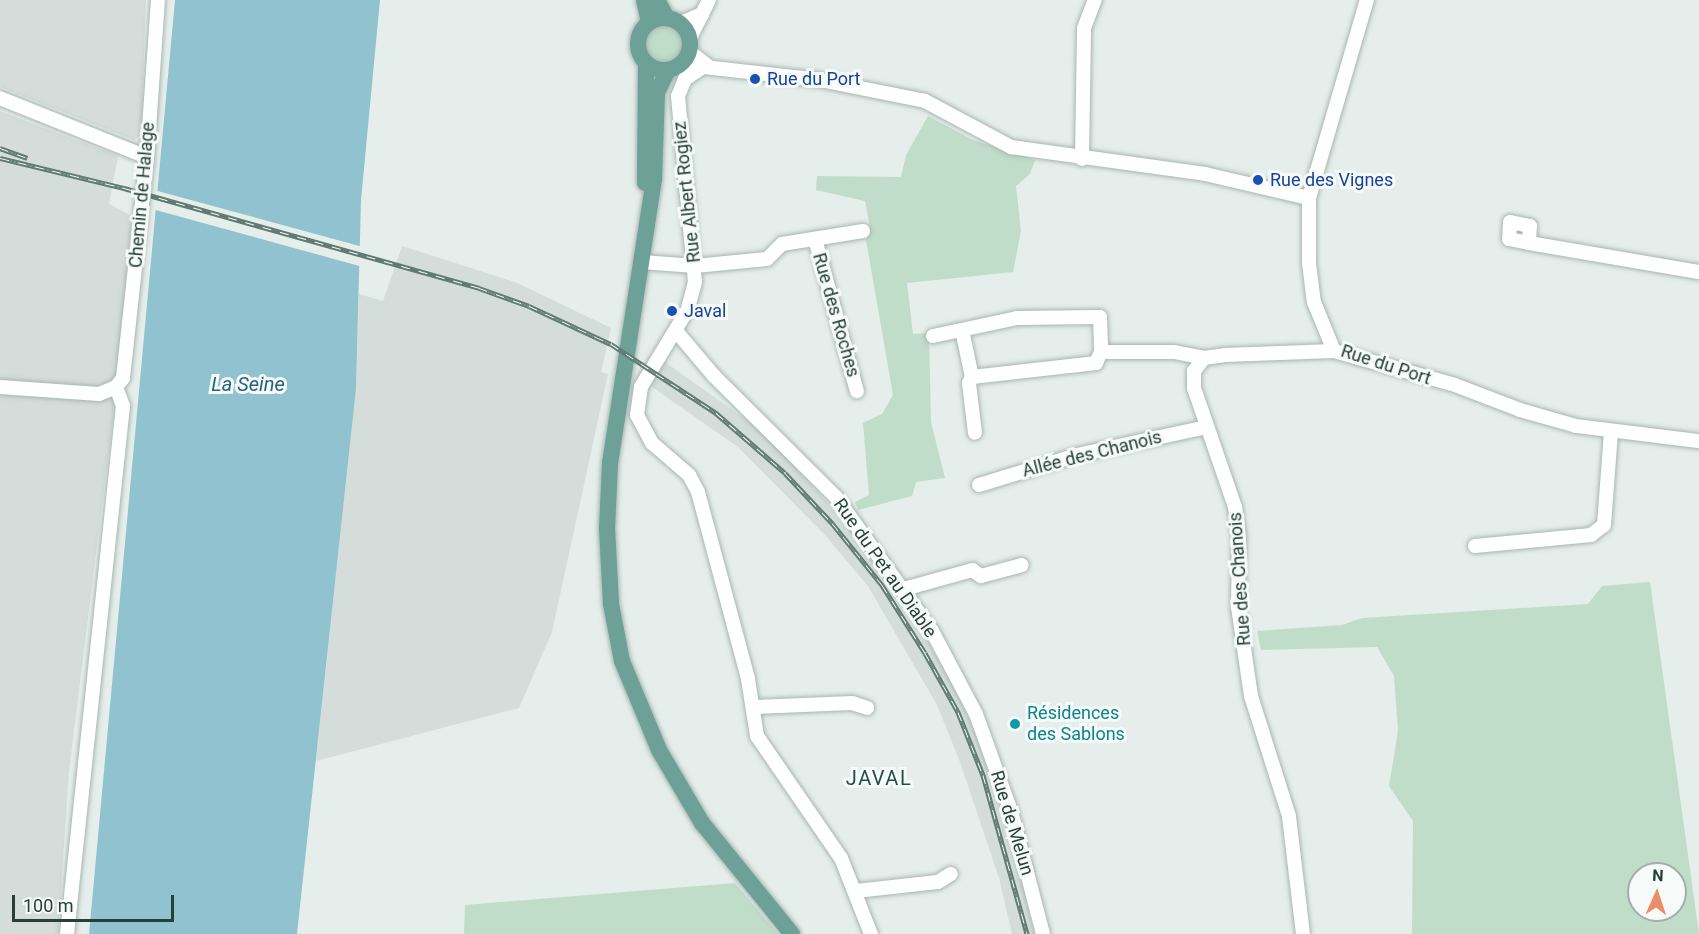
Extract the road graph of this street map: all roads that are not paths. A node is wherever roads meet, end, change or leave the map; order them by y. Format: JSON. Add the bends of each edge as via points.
{"nodes":[{"id":1,"x":158,"y":0,"type":"edge"},
{"id":2,"x":644,"y":0,"type":"edge"},
{"id":3,"x":657,"y":0,"type":"edge"},
{"id":4,"x":709,"y":0,"type":"edge"},
{"id":5,"x":1095,"y":0,"type":"edge"},
{"id":6,"x":1367,"y":0,"type":"edge"},
{"id":7,"x":702,"y":14,"type":"junction"},
{"id":8,"x":674,"y":20,"type":"junction"},
{"id":9,"x":649,"y":22,"type":"junction"},
{"id":10,"x":690,"y":45,"type":"junction"},
{"id":11,"x":646,"y":64,"type":"junction"},
{"id":12,"x":707,"y":67,"type":"junction"},
{"id":13,"x":672,"y":69,"type":"junction"},
{"id":14,"x":0,"y":98,"type":"edge"},
{"id":15,"x":147,"y":157,"type":"junction"},
{"id":16,"x":1082,"y":159,"type":"junction"},
{"id":17,"x":1309,"y":198,"type":"junction"},
{"id":18,"x":649,"y":208,"type":"junction"},
{"id":19,"x":862,"y":231,"type":"dead end"},
{"id":20,"x":815,"y":239,"type":"junction"},
{"id":21,"x":1529,"y":243,"type":"dead end"},
{"id":22,"x":642,"y":262,"type":"junction"},
{"id":23,"x":695,"y":266,"type":"junction"},
{"id":24,"x":1699,"y":272,"type":"edge"},
{"id":25,"x":962,"y":330,"type":"junction"},
{"id":26,"x":676,"y":331,"type":"junction"},
{"id":27,"x":933,"y":336,"type":"dead end"},
{"id":28,"x":1334,"y":351,"type":"junction"},
{"id":29,"x":1101,"y":352,"type":"junction"},
{"id":30,"x":1204,"y":358,"type":"junction"},
{"id":31,"x":972,"y":377,"type":"junction"},
{"id":32,"x":0,"y":387,"type":"edge"},
{"id":33,"x":116,"y":387,"type":"junction"},
{"id":34,"x":857,"y":391,"type":"dead end"},
{"id":35,"x":1206,"y":427,"type":"junction"},
{"id":36,"x":1611,"y":432,"type":"junction"},
{"id":37,"x":975,"y":433,"type":"dead end"},
{"id":38,"x":1699,"y":441,"type":"edge"},
{"id":39,"x":979,"y":485,"type":"dead end"},
{"id":40,"x":1475,"y":546,"type":"dead end"},
{"id":41,"x":1022,"y":565,"type":"dead end"},
{"id":42,"x":904,"y":589,"type":"junction"},
{"id":43,"x":755,"y":707,"type":"junction"},
{"id":44,"x":867,"y":708,"type":"dead end"},
{"id":45,"x":976,"y":714,"type":"joint"},
{"id":46,"x":951,"y":874,"type":"dead end"},
{"id":47,"x":856,"y":891,"type":"junction"},
{"id":48,"x":67,"y":934,"type":"edge"},
{"id":49,"x":792,"y":934,"type":"edge"},
{"id":50,"x":871,"y":934,"type":"edge"},
{"id":51,"x":1043,"y":934,"type":"edge"},
{"id":52,"x":1303,"y":934,"type":"edge"}],
"edges":[{"from":1,"to":15,"type":"street","name":"Chemin de Halage"},
{"from":2,"to":9,"type":"main road"},
{"from":3,"to":8,"type":"main road"},
{"from":4,"to":7,"type":"street"},
{"from":5,"to":16,"type":"street","via":[[1084,28]]},
{"from":6,"to":17,"type":"street"},
{"from":7,"to":8,"type":"street"},
{"from":7,"to":10,"type":"street"},
{"from":8,"to":9,"type":"main road"},
{"from":8,"to":10,"type":"main road"},
{"from":9,"to":11,"type":"main road","via":[[638,42]]},
{"from":10,"to":12,"type":"street"},
{"from":10,"to":13,"type":"main road"},
{"from":11,"to":13,"type":"main road"},
{"from":11,"to":18,"type":"main road","via":[[644,158]]},
{"from":12,"to":13,"type":"street"},
{"from":12,"to":16,"type":"street","via":[[820,80],[925,101],[1011,147]]},
{"from":12,"to":23,"type":"street","name":"Rue Albert Rogiez","via":[[681,86],[678,111]]},
{"from":13,"to":18,"type":"main road","via":[[657,93],[656,158]]},
{"from":14,"to":15,"type":"street"},
{"from":15,"to":33,"type":"street","name":"Chemin de Halage","via":[[126,362]]},
{"from":16,"to":17,"type":"street","via":[[1205,174]]},
{"from":17,"to":28,"type":"street","name":"Rue du Port","via":[[1309,263],[1314,302]]},
{"from":18,"to":22,"type":"main road"},
{"from":19,"to":20,"type":"street","name":"Rue des Roches"},
{"from":20,"to":23,"type":"street","name":"Rue des Roches","via":[[782,244],[767,259]]},
{"from":20,"to":34,"type":"street","name":"Rue des Roches"},
{"from":21,"to":24,"type":"street"},
{"from":22,"to":23,"type":"street","name":"Rue des Roches"},
{"from":22,"to":49,"type":"main road","via":[[610,464],[608,582],[622,661],[659,750],[685,798]]},
{"from":23,"to":26,"type":"street","name":"Rue Albert Rogiez","via":[[693,292]]},
{"from":25,"to":27,"type":"street"},
{"from":25,"to":29,"type":"street","via":[[1017,318],[1100,318]]},
{"from":25,"to":31,"type":"street"},
{"from":26,"to":42,"type":"street","name":"Rue du Pet au Diable","via":[[714,375],[836,497]]},
{"from":26,"to":43,"type":"street","name":"Rue Albert Rogiez","via":[[641,387],[637,415],[652,443],[689,475],[698,492]]},
{"from":28,"to":30,"type":"street"},
{"from":28,"to":36,"type":"street","name":"Rue du Port","via":[[1455,384],[1520,410]]},
{"from":29,"to":30,"type":"street","via":[[1174,352]]},
{"from":29,"to":31,"type":"street","via":[[1096,363]]},
{"from":30,"to":35,"type":"street","name":"Rue des Chanois","via":[[1194,371],[1194,388]]},
{"from":31,"to":37,"type":"street","via":[[969,383]]},
{"from":32,"to":33,"type":"street","via":[[99,394]]},
{"from":33,"to":48,"type":"street","via":[[123,406]]},
{"from":35,"to":39,"type":"street","name":"Allée des Chanois","via":[[1087,453]]},
{"from":35,"to":52,"type":"street","name":"Rue des Chanois","via":[[1235,507],[1239,538],[1238,607],[1250,685],[1289,816]]},
{"from":36,"to":38,"type":"street","name":"Rue du Port"},
{"from":36,"to":40,"type":"street","via":[[1604,525],[1591,535]]},
{"from":41,"to":42,"type":"street","via":[[981,576],[972,570]]},
{"from":42,"to":45,"type":"street","name":"Rue du Pet au Diable"},
{"from":43,"to":44,"type":"street","via":[[852,703]]},
{"from":43,"to":47,"type":"street","name":"Rue Albert Rogiez","via":[[758,736],[841,858]]},
{"from":45,"to":51,"type":"street","name":"Rue de Melun","via":[[1011,811]]},
{"from":46,"to":47,"type":"street","via":[[938,882]]},
{"from":47,"to":50,"type":"street","name":"Rue Albert Rogiez"}]}
